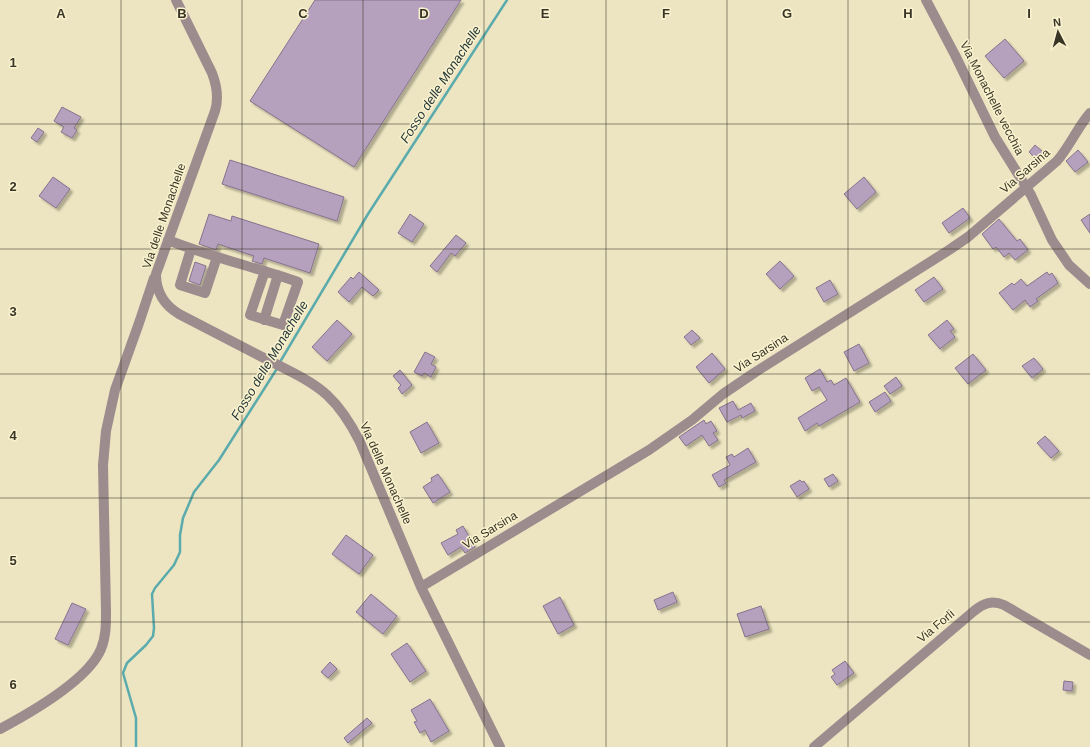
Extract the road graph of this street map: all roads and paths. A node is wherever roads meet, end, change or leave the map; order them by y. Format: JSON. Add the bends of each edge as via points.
{"nodes":[{"id":1,"x":176,"y":0,"type":"edge"},
{"id":2,"x":926,"y":0,"type":"edge"},
{"id":3,"x":1090,"y":113,"type":"edge"},
{"id":4,"x":1026,"y":188,"type":"junction"},
{"id":5,"x":168,"y":240,"type":"junction"},
{"id":6,"x":191,"y":249,"type":"junction"},
{"id":7,"x":217,"y":257,"type":"junction"},
{"id":8,"x":265,"y":271,"type":"junction"},
{"id":9,"x":156,"y":274,"type":"junction"},
{"id":10,"x":278,"y":275,"type":"junction"},
{"id":11,"x":1090,"y":284,"type":"edge"},
{"id":12,"x":177,"y":312,"type":"junction"},
{"id":13,"x":264,"y":320,"type":"junction"},
{"id":14,"x":139,"y":323,"type":"junction"},
{"id":15,"x":421,"y":587,"type":"junction"},
{"id":16,"x":1090,"y":655,"type":"edge"},
{"id":17,"x":0,"y":729,"type":"edge"},
{"id":18,"x":500,"y":747,"type":"edge"},
{"id":19,"x":814,"y":747,"type":"edge"}],
"edges":[{"from":1,"to":5,"type":"street","name":"Via delle Monachelle","via":[[207,60],[215,78],[218,94],[215,111]]},
{"from":2,"to":4,"type":"street","name":"Via Monachelle vecchia","via":[[997,140]]},
{"from":3,"to":4,"type":"street","name":"Via Sarsina","via":[[1060,158]]},
{"from":4,"to":11,"type":"street","name":"Via Monachelle vecchia","via":[[1060,252],[1075,271]]},
{"from":4,"to":15,"type":"street","name":"Via Sarsina","via":[[956,246],[754,372],[654,447]]},
{"from":5,"to":6,"type":"street"},
{"from":5,"to":9,"type":"street","name":"Via delle Monachelle"},
{"from":6,"to":7,"type":"street"},
{"from":6,"to":7,"type":"street","via":[[180,284],[205,293]]},
{"from":7,"to":8,"type":"street"},
{"from":8,"to":10,"type":"street"},
{"from":8,"to":13,"type":"street","via":[[250,315]]},
{"from":9,"to":12,"type":"street","name":"Via delle Monachelle","via":[[160,296]]},
{"from":9,"to":14,"type":"street"},
{"from":10,"to":13,"type":"street"},
{"from":10,"to":13,"type":"street","via":[[298,282],[283,325]]},
{"from":12,"to":14,"type":"street","via":[[164,305],[155,304],[148,309]]},
{"from":12,"to":15,"type":"street","name":"Via delle Monachelle","via":[[283,368],[322,391],[338,406],[362,448]]},
{"from":14,"to":17,"type":"street","via":[[114,390],[104,440],[106,625],[102,645],[92,663],[68,685]]},
{"from":15,"to":18,"type":"street","name":"Via delle Monachelle"},
{"from":16,"to":19,"type":"street","name":"Via Forlì","via":[[1004,606],[996,602],[987,603],[974,611]]}]}
